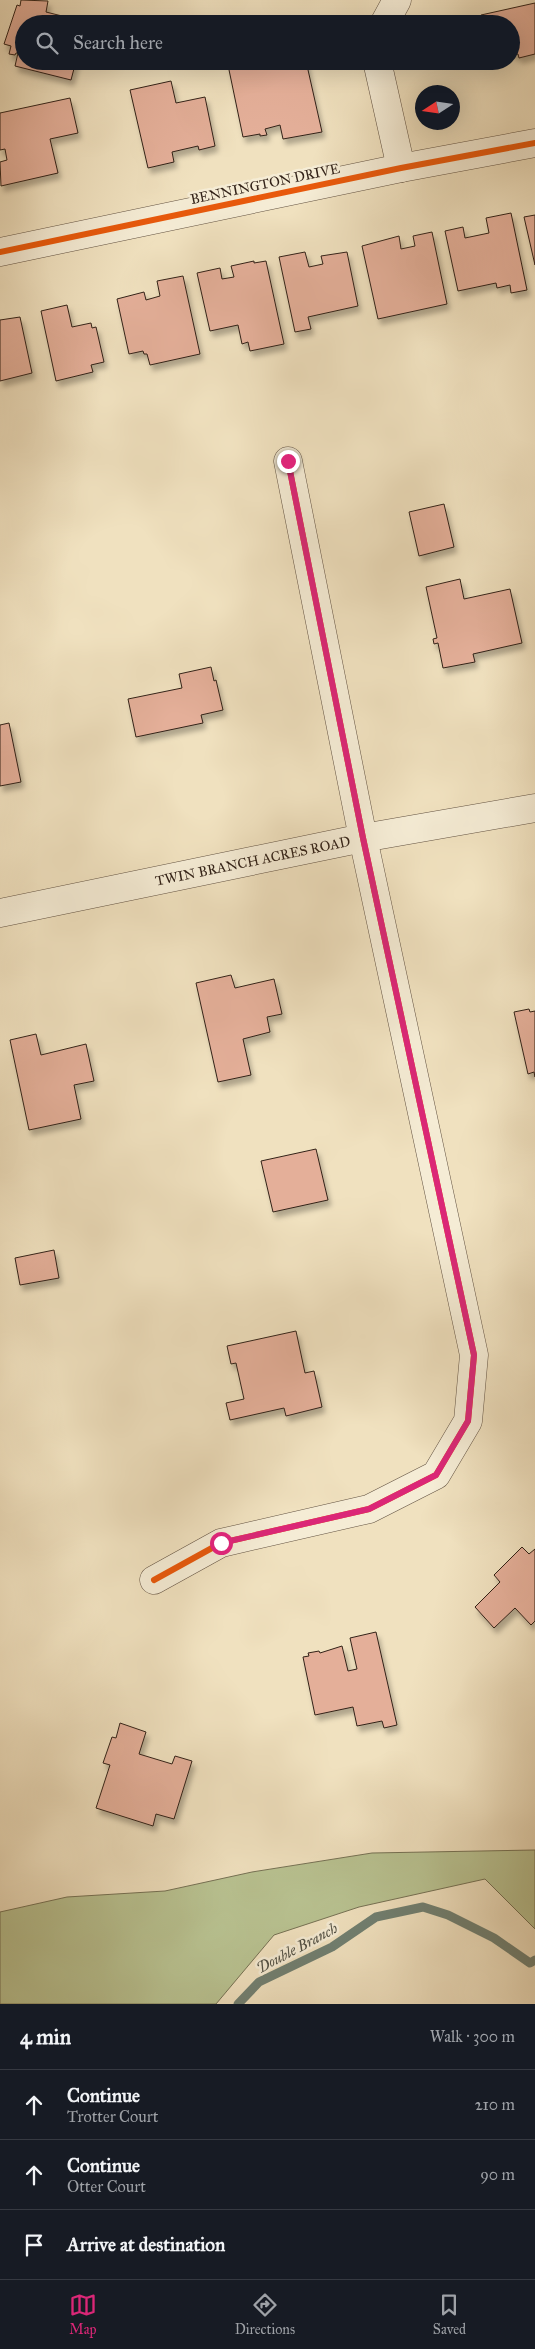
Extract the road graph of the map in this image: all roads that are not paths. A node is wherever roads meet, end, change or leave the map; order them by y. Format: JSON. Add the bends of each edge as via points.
{"nodes":[{"id":1,"x":397,"y":0,"type":"edge"},
{"id":2,"x":389,"y":15,"type":"edge"},
{"id":3,"x":379,"y":70,"type":"edge"},
{"id":4,"x":535,"y":144,"type":"edge"},
{"id":5,"x":401,"y":168,"type":"junction"},
{"id":6,"x":0,"y":252,"type":"edge"},
{"id":7,"x":288,"y":461,"type":"dead end"},
{"id":8,"x":535,"y":808,"type":"edge"},
{"id":9,"x":363,"y":838,"type":"junction"},
{"id":10,"x":0,"y":913,"type":"edge"},
{"id":11,"x":154,"y":1580,"type":"dead end"}],
"edges":[{"from":1,"to":2,"type":"street"},
{"from":3,"to":5,"type":"street"},
{"from":4,"to":5,"type":"street","name":"BENNINGTON DRIVE"},
{"from":5,"to":6,"type":"street","name":"BENNINGTON DRIVE"},
{"from":7,"to":9,"type":"street"},
{"from":8,"to":9,"type":"street","name":"TWIN BRANCH ACRES ROAD"},
{"from":9,"to":10,"type":"street","name":"TWIN BRANCH ACRES ROAD"},
{"from":9,"to":11,"type":"street","via":[[474,1355],[468,1421],[436,1475],[369,1509],[221,1543]]}]}
